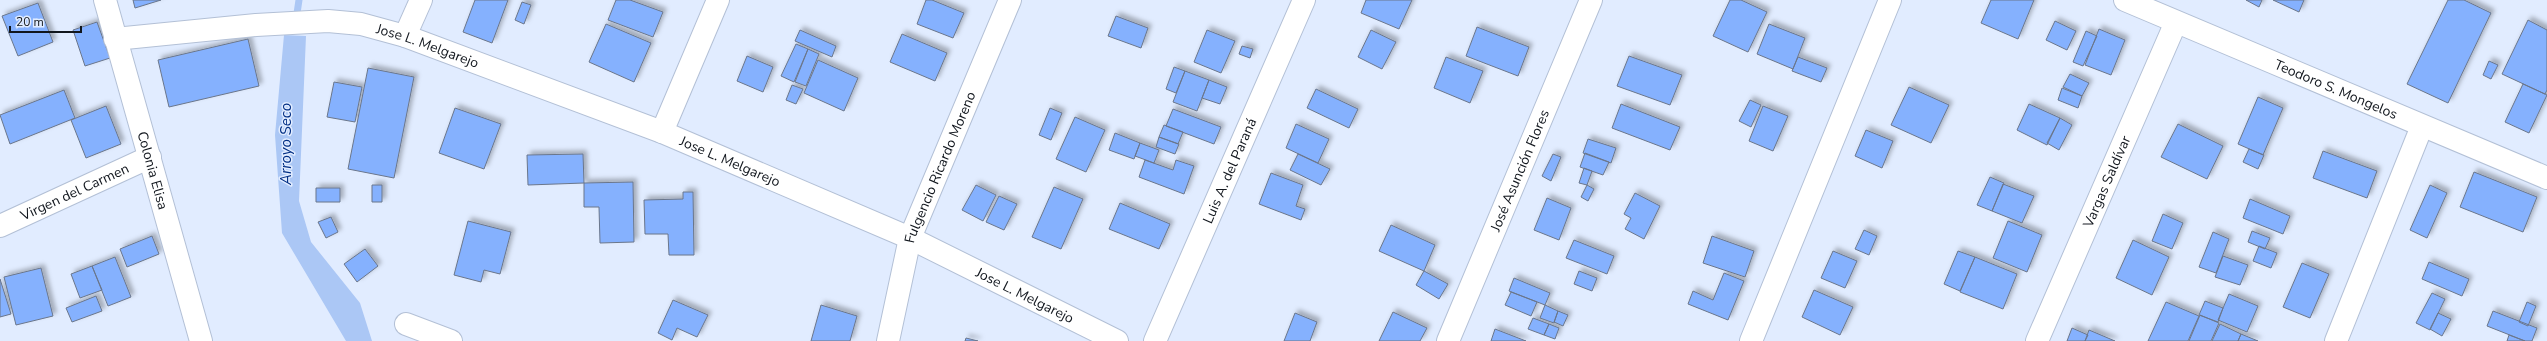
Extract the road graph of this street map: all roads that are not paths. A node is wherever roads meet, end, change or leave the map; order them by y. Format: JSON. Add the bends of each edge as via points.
{"nodes":[{"id":1,"x":105,"y":0,"type":"edge"},
{"id":2,"x":421,"y":0,"type":"edge"},
{"id":3,"x":718,"y":0,"type":"edge"},
{"id":4,"x":1010,"y":0,"type":"edge"},
{"id":5,"x":1304,"y":0,"type":"edge"},
{"id":6,"x":1592,"y":0,"type":"edge"},
{"id":7,"x":1890,"y":0,"type":"edge"},
{"id":8,"x":2125,"y":0,"type":"edge"},
{"id":9,"x":2176,"y":22,"type":"junction"},
{"id":10,"x":405,"y":36,"type":"junction"},
{"id":11,"x":115,"y":39,"type":"junction"},
{"id":12,"x":2422,"y":126,"type":"junction"},
{"id":13,"x":662,"y":132,"type":"junction"},
{"id":14,"x":150,"y":157,"type":"junction"},
{"id":15,"x":2547,"y":178,"type":"edge"},
{"id":16,"x":0,"y":226,"type":"edge"},
{"id":17,"x":910,"y":238,"type":"junction"},
{"id":18,"x":406,"y":324,"type":"dead end"},
{"id":19,"x":201,"y":341,"type":"edge"},
{"id":20,"x":451,"y":341,"type":"edge"},
{"id":21,"x":888,"y":341,"type":"edge"},
{"id":22,"x":1117,"y":341,"type":"edge"},
{"id":23,"x":1154,"y":341,"type":"edge"},
{"id":24,"x":1448,"y":341,"type":"edge"},
{"id":25,"x":1751,"y":341,"type":"edge"},
{"id":26,"x":2037,"y":341,"type":"edge"},
{"id":27,"x":2336,"y":341,"type":"edge"}],
"edges":[{"from":1,"to":11,"type":"street","name":"Colonia Elisa"},
{"from":2,"to":10,"type":"street"},
{"from":3,"to":13,"type":"street"},
{"from":4,"to":17,"type":"street","name":"Fulgencio Ricardo Moreno"},
{"from":5,"to":23,"type":"street","name":"Luis A. del Paraná"},
{"from":6,"to":24,"type":"street","name":"José Asunción Flores"},
{"from":7,"to":25,"type":"street"},
{"from":8,"to":9,"type":"street","name":"Teodoro S. Mongelos"},
{"from":9,"to":12,"type":"street","name":"Teodoro S. Mongelos"},
{"from":9,"to":26,"type":"street","name":"Vargas Saldívar"},
{"from":10,"to":11,"type":"street","name":"Jose L. Melgarejo","via":[[361,24],[328,21],[256,25]]},
{"from":10,"to":13,"type":"street","name":"Jose L. Melgarejo"},
{"from":11,"to":14,"type":"street","name":"Colonia Elisa"},
{"from":12,"to":15,"type":"street","name":"Teodoro S. Mongelos"},
{"from":12,"to":27,"type":"street"},
{"from":13,"to":17,"type":"street","name":"Jose L. Melgarejo"},
{"from":14,"to":16,"type":"street","name":"Virgen del Carmen"},
{"from":14,"to":19,"type":"street","name":"Colonia Elisa"},
{"from":17,"to":21,"type":"street","name":"Fulgencio Ricardo Moreno"},
{"from":17,"to":22,"type":"street","name":"Jose L. Melgarejo"},
{"from":18,"to":20,"type":"street"}]}
